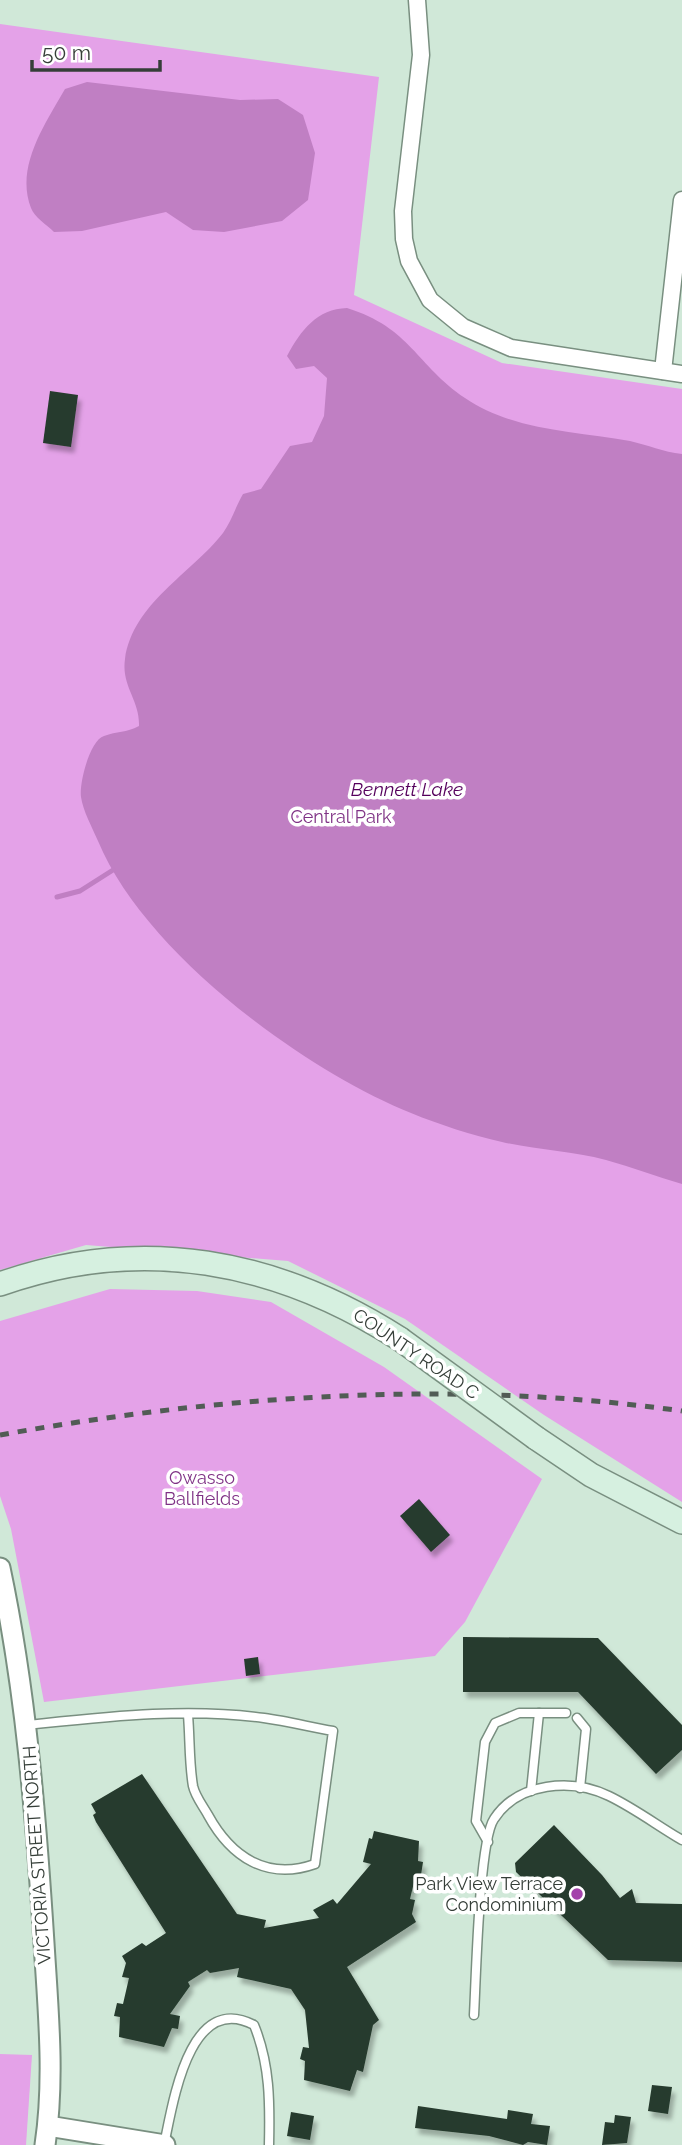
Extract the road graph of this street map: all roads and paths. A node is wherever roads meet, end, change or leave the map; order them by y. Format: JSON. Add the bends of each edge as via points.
{"nodes":[{"id":1,"x":417,"y":0,"type":"edge"},
{"id":2,"x":682,"y":200,"type":"edge"},
{"id":3,"x":663,"y":371,"type":"junction"},
{"id":4,"x":682,"y":374,"type":"edge"},
{"id":5,"x":0,"y":1284,"type":"edge"},
{"id":6,"x":682,"y":1522,"type":"edge"},
{"id":7,"x":0,"y":1568,"type":"edge"},
{"id":8,"x":538,"y":1713,"type":"junction"},
{"id":9,"x":566,"y":1713,"type":"dead end"},
{"id":10,"x":188,"y":1715,"type":"junction"},
{"id":11,"x":577,"y":1718,"type":"dead end"},
{"id":12,"x":27,"y":1725,"type":"junction"},
{"id":13,"x":580,"y":1788,"type":"junction"},
{"id":14,"x":531,"y":1791,"type":"junction"},
{"id":15,"x":682,"y":1840,"type":"edge"},
{"id":16,"x":488,"y":1842,"type":"junction"},
{"id":17,"x":474,"y":2015,"type":"dead end"},
{"id":18,"x":46,"y":2136,"type":"edge"},
{"id":19,"x":165,"y":2145,"type":"edge"},
{"id":20,"x":269,"y":2145,"type":"edge"}],
"edges":[{"from":1,"to":3,"type":"street","via":[[421,55],[403,211],[404,239],[418,282],[445,314],[499,344]]},
{"from":2,"to":3,"type":"street"},
{"from":3,"to":4,"type":"street"},
{"from":5,"to":6,"type":"main road","name":"COUNTY ROAD C","bridge":true,"via":[[36,1272],[116,1258],[159,1257],[243,1270],[322,1294],[400,1339],[591,1475]]},
{"from":7,"to":12,"type":"street","name":"VICTORIA STREET NORTH"},
{"from":8,"to":9,"type":"lane"},
{"from":8,"to":14,"type":"lane"},
{"from":8,"to":16,"type":"lane","via":[[519,1713],[495,1723],[485,1742],[477,1821]]},
{"from":10,"to":10,"type":"lane","via":[[262,1718],[333,1731],[315,1864],[281,1870],[248,1862],[216,1829],[194,1789]]},
{"from":10,"to":12,"type":"lane"},
{"from":11,"to":13,"type":"lane","via":[[586,1729]]},
{"from":12,"to":18,"type":"street","name":"VICTORIA STREET NORTH","via":[[49,2027]]},
{"from":13,"to":14,"type":"lane","via":[[563,1784]]},
{"from":13,"to":15,"type":"lane","via":[[607,1795]]},
{"from":14,"to":16,"type":"lane","via":[[522,1793],[493,1820]]},
{"from":16,"to":17,"type":"lane"},
{"from":18,"to":19,"type":"street"},
{"from":19,"to":20,"type":"lane","via":[[178,2077],[205,2028],[223,2017],[242,2018],[254,2025],[264,2051]]}]}
